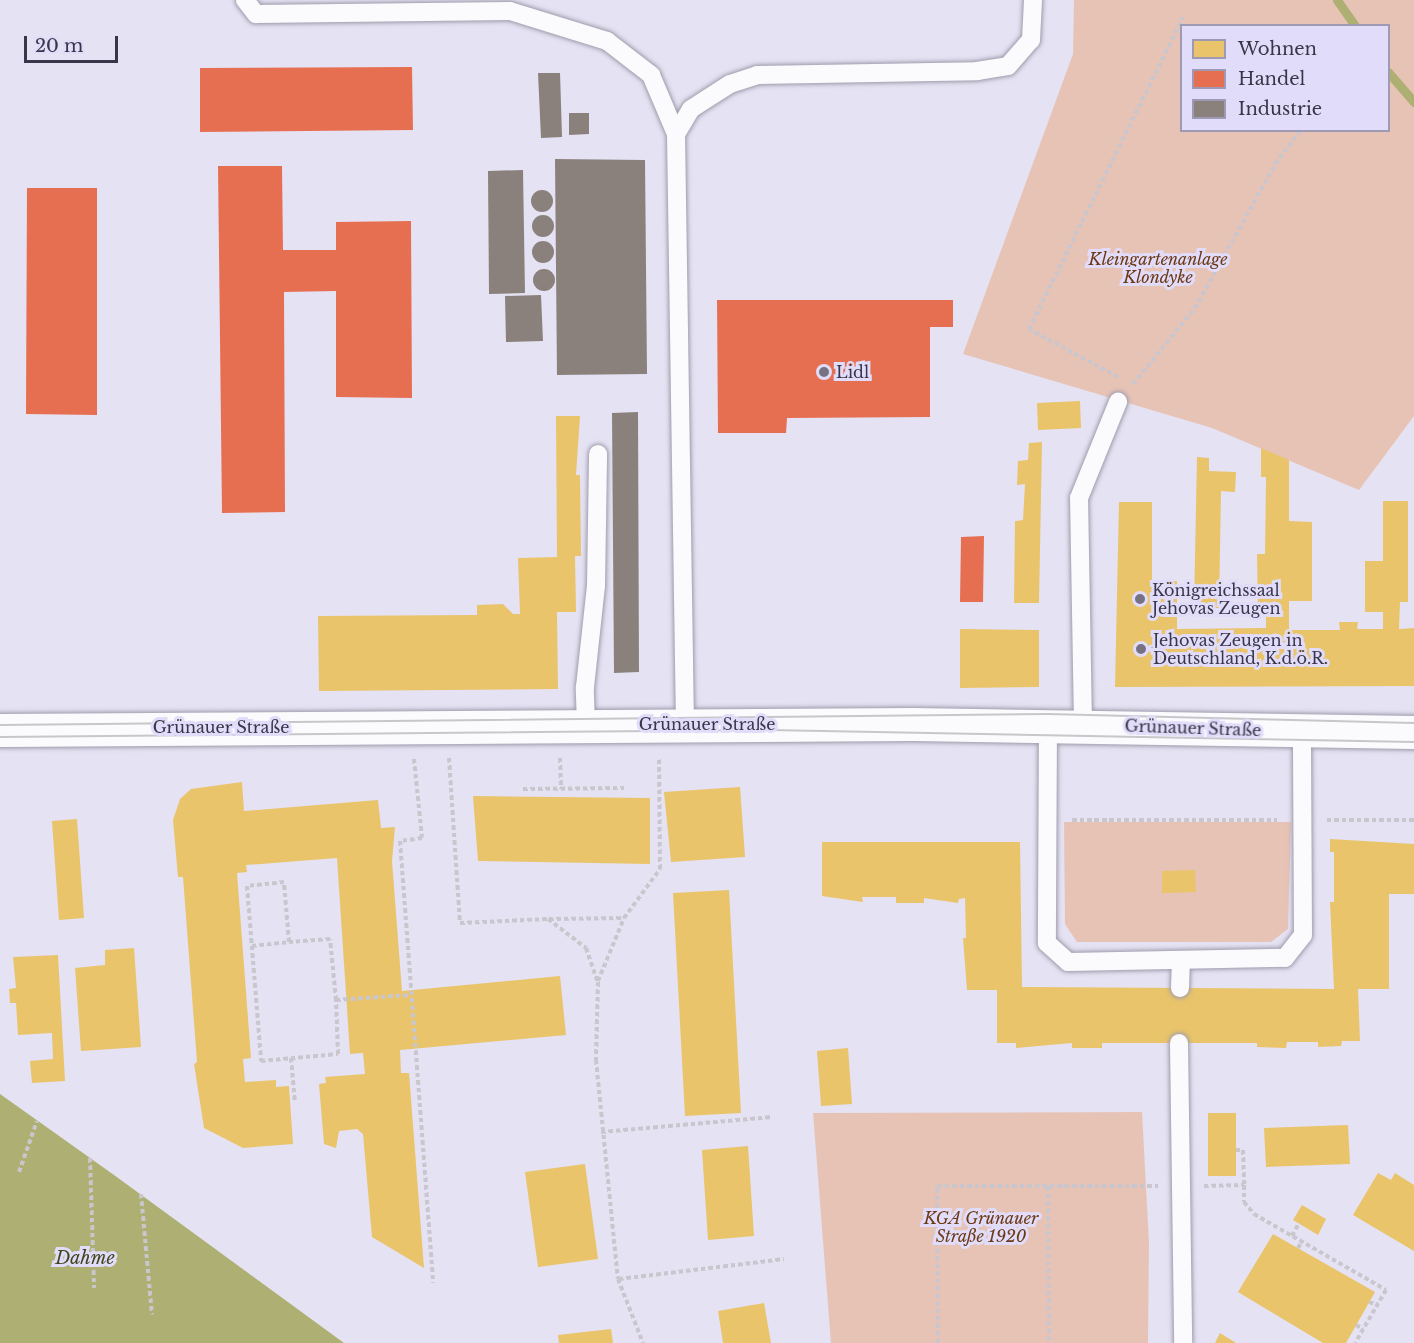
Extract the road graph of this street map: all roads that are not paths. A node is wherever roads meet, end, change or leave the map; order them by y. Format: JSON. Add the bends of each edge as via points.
{"nodes":[{"id":1,"x":245,"y":0,"type":"edge"},
{"id":2,"x":1033,"y":0,"type":"edge"},
{"id":3,"x":676,"y":134,"type":"junction"},
{"id":4,"x":1118,"y":402,"type":"road end"},
{"id":5,"x":598,"y":454,"type":"dead end"},
{"id":6,"x":685,"y":724,"type":"junction"},
{"id":7,"x":1048,"y":724,"type":"junction"},
{"id":8,"x":1083,"y":724,"type":"junction"},
{"id":9,"x":586,"y":725,"type":"junction"},
{"id":10,"x":0,"y":730,"type":"edge"},
{"id":11,"x":1302,"y":732,"type":"junction"},
{"id":12,"x":1414,"y":732,"type":"edge"},
{"id":13,"x":1181,"y":962,"type":"junction"},
{"id":14,"x":1180,"y":988,"type":"dead end"},
{"id":15,"x":1179,"y":1044,"type":"dead end"},
{"id":16,"x":1183,"y":1343,"type":"edge"}],
"edges":[{"from":1,"to":3,"type":"lane","via":[[256,14],[510,11],[607,41],[651,75]]},
{"from":2,"to":3,"type":"lane","via":[[1031,40],[1008,66],[977,71],[757,75],[730,84],[691,109]]},
{"from":3,"to":6,"type":"lane"},
{"from":4,"to":8,"type":"lane","via":[[1079,498]]},
{"from":5,"to":9,"type":"lane","via":[[596,586],[585,687]]},
{"from":6,"to":7,"type":"main road","name":"Grünauer Straße"},
{"from":6,"to":9,"type":"main road","name":"Grünauer Straße"},
{"from":7,"to":8,"type":"main road","name":"Grünauer Straße"},
{"from":7,"to":13,"type":"lane","via":[[1047,943],[1068,962]]},
{"from":8,"to":11,"type":"main road","name":"Grünauer Straße"},
{"from":9,"to":10,"type":"main road","name":"Grünauer Straße"},
{"from":11,"to":12,"type":"main road","name":"Grünauer Straße"},
{"from":11,"to":13,"type":"lane","via":[[1303,935],[1285,958]]},
{"from":13,"to":14,"type":"lane"},
{"from":15,"to":16,"type":"lane"}]}
